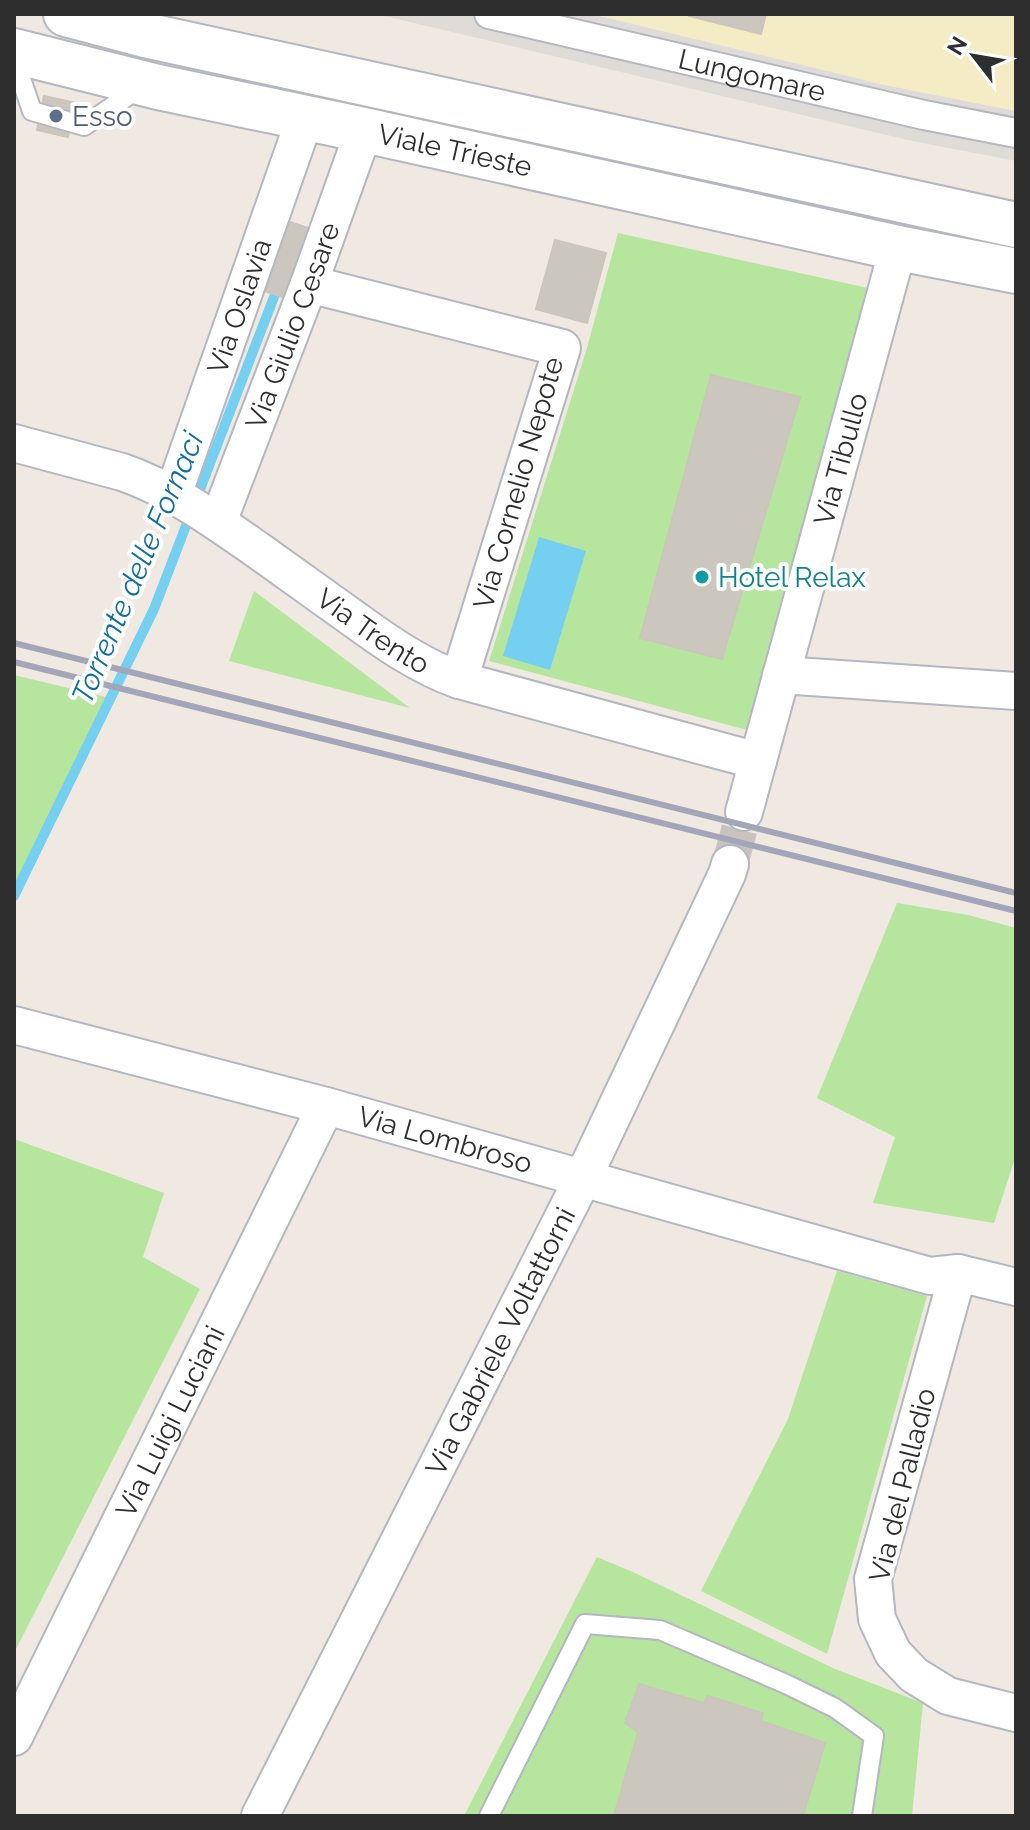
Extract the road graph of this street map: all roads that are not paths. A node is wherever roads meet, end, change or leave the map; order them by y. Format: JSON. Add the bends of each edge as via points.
{"nodes":[{"id":1,"x":66,"y":14,"type":"edge"},
{"id":2,"x":489,"y":14,"type":"edge"},
{"id":3,"x":14,"y":51,"type":"edge"},
{"id":4,"x":14,"y":58,"type":"edge"},
{"id":5,"x":146,"y":84,"type":"junction"},
{"id":6,"x":305,"y":118,"type":"junction"},
{"id":7,"x":364,"y":130,"type":"junction"},
{"id":8,"x":1016,"y":133,"type":"edge"},
{"id":9,"x":1016,"y":225,"type":"edge"},
{"id":10,"x":898,"y":248,"type":"junction"},
{"id":11,"x":1016,"y":271,"type":"edge"},
{"id":12,"x":309,"y":284,"type":"junction"},
{"id":13,"x":14,"y":443,"type":"edge"},
{"id":14,"x":173,"y":495,"type":"junction"},
{"id":15,"x":218,"y":522,"type":"junction"},
{"id":16,"x":781,"y":675,"type":"junction"},
{"id":17,"x":459,"y":680,"type":"junction"},
{"id":18,"x":1016,"y":691,"type":"edge"},
{"id":19,"x":758,"y":761,"type":"junction"},
{"id":20,"x":744,"y":812,"type":"tunnel mouth"},
{"id":21,"x":730,"y":864,"type":"tunnel mouth"},
{"id":22,"x":14,"y":1025,"type":"edge"},
{"id":23,"x":326,"y":1106,"type":"junction"},
{"id":24,"x":582,"y":1180,"type":"junction"},
{"id":25,"x":958,"y":1273,"type":"junction"},
{"id":26,"x":1016,"y":1287,"type":"edge"},
{"id":27,"x":1016,"y":1713,"type":"edge"},
{"id":28,"x":14,"y":1737,"type":"edge"},
{"id":29,"x":260,"y":1816,"type":"edge"},
{"id":30,"x":489,"y":1816,"type":"edge"},
{"id":31,"x":862,"y":1816,"type":"edge"}],
"edges":[{"from":1,"to":9,"type":"street","name":"Viale Trieste"},
{"from":2,"to":8,"type":"street","name":"Lungomare"},
{"from":3,"to":5,"type":"street","name":"Viale Trieste"},
{"from":4,"to":5,"type":"lane","via":[[32,111],[84,126]]},
{"from":5,"to":6,"type":"street","name":"Viale Trieste"},
{"from":6,"to":7,"type":"street","name":"Viale Trieste"},
{"from":6,"to":14,"type":"street","name":"Via Oslavia"},
{"from":7,"to":10,"type":"street","name":"Viale Trieste"},
{"from":7,"to":12,"type":"street","name":"Via Giulio Cesare"},
{"from":10,"to":11,"type":"street","name":"Viale Trieste"},
{"from":10,"to":16,"type":"street","name":"Via Tibullo"},
{"from":12,"to":15,"type":"street","name":"Via Giulio Cesare"},
{"from":12,"to":17,"type":"street","name":"Via Cornelio Nepote","via":[[562,348]]},
{"from":13,"to":14,"type":"street","name":"Via Trento","via":[[122,472]]},
{"from":14,"to":15,"type":"street","name":"Via Trento"},
{"from":15,"to":17,"type":"street","name":"Via Trento","via":[[401,652]]},
{"from":16,"to":18,"type":"street"},
{"from":16,"to":19,"type":"street","name":"Via Tibullo"},
{"from":17,"to":19,"type":"street","name":"Via Trento"},
{"from":19,"to":20,"type":"street"},
{"from":21,"to":24,"type":"street","name":"Via Gabriele Voltattorni"},
{"from":22,"to":23,"type":"street","name":"Via Lombroso"},
{"from":23,"to":24,"type":"street","name":"Via Lombroso"},
{"from":23,"to":28,"type":"street","name":"Via Luigi Luciani"},
{"from":24,"to":25,"type":"street","name":"Via Lombroso","via":[[930,1276]]},
{"from":24,"to":29,"type":"street","name":"Via Gabriele Voltattorni"},
{"from":25,"to":26,"type":"street","name":"Via Lombroso"},
{"from":25,"to":27,"type":"street","name":"Via del Palladio","via":[[873,1579],[877,1619],[893,1653],[914,1675],[948,1696]]},
{"from":30,"to":31,"type":"lane","via":[[585,1624],[660,1630],[835,1708],[874,1736]]}]}
